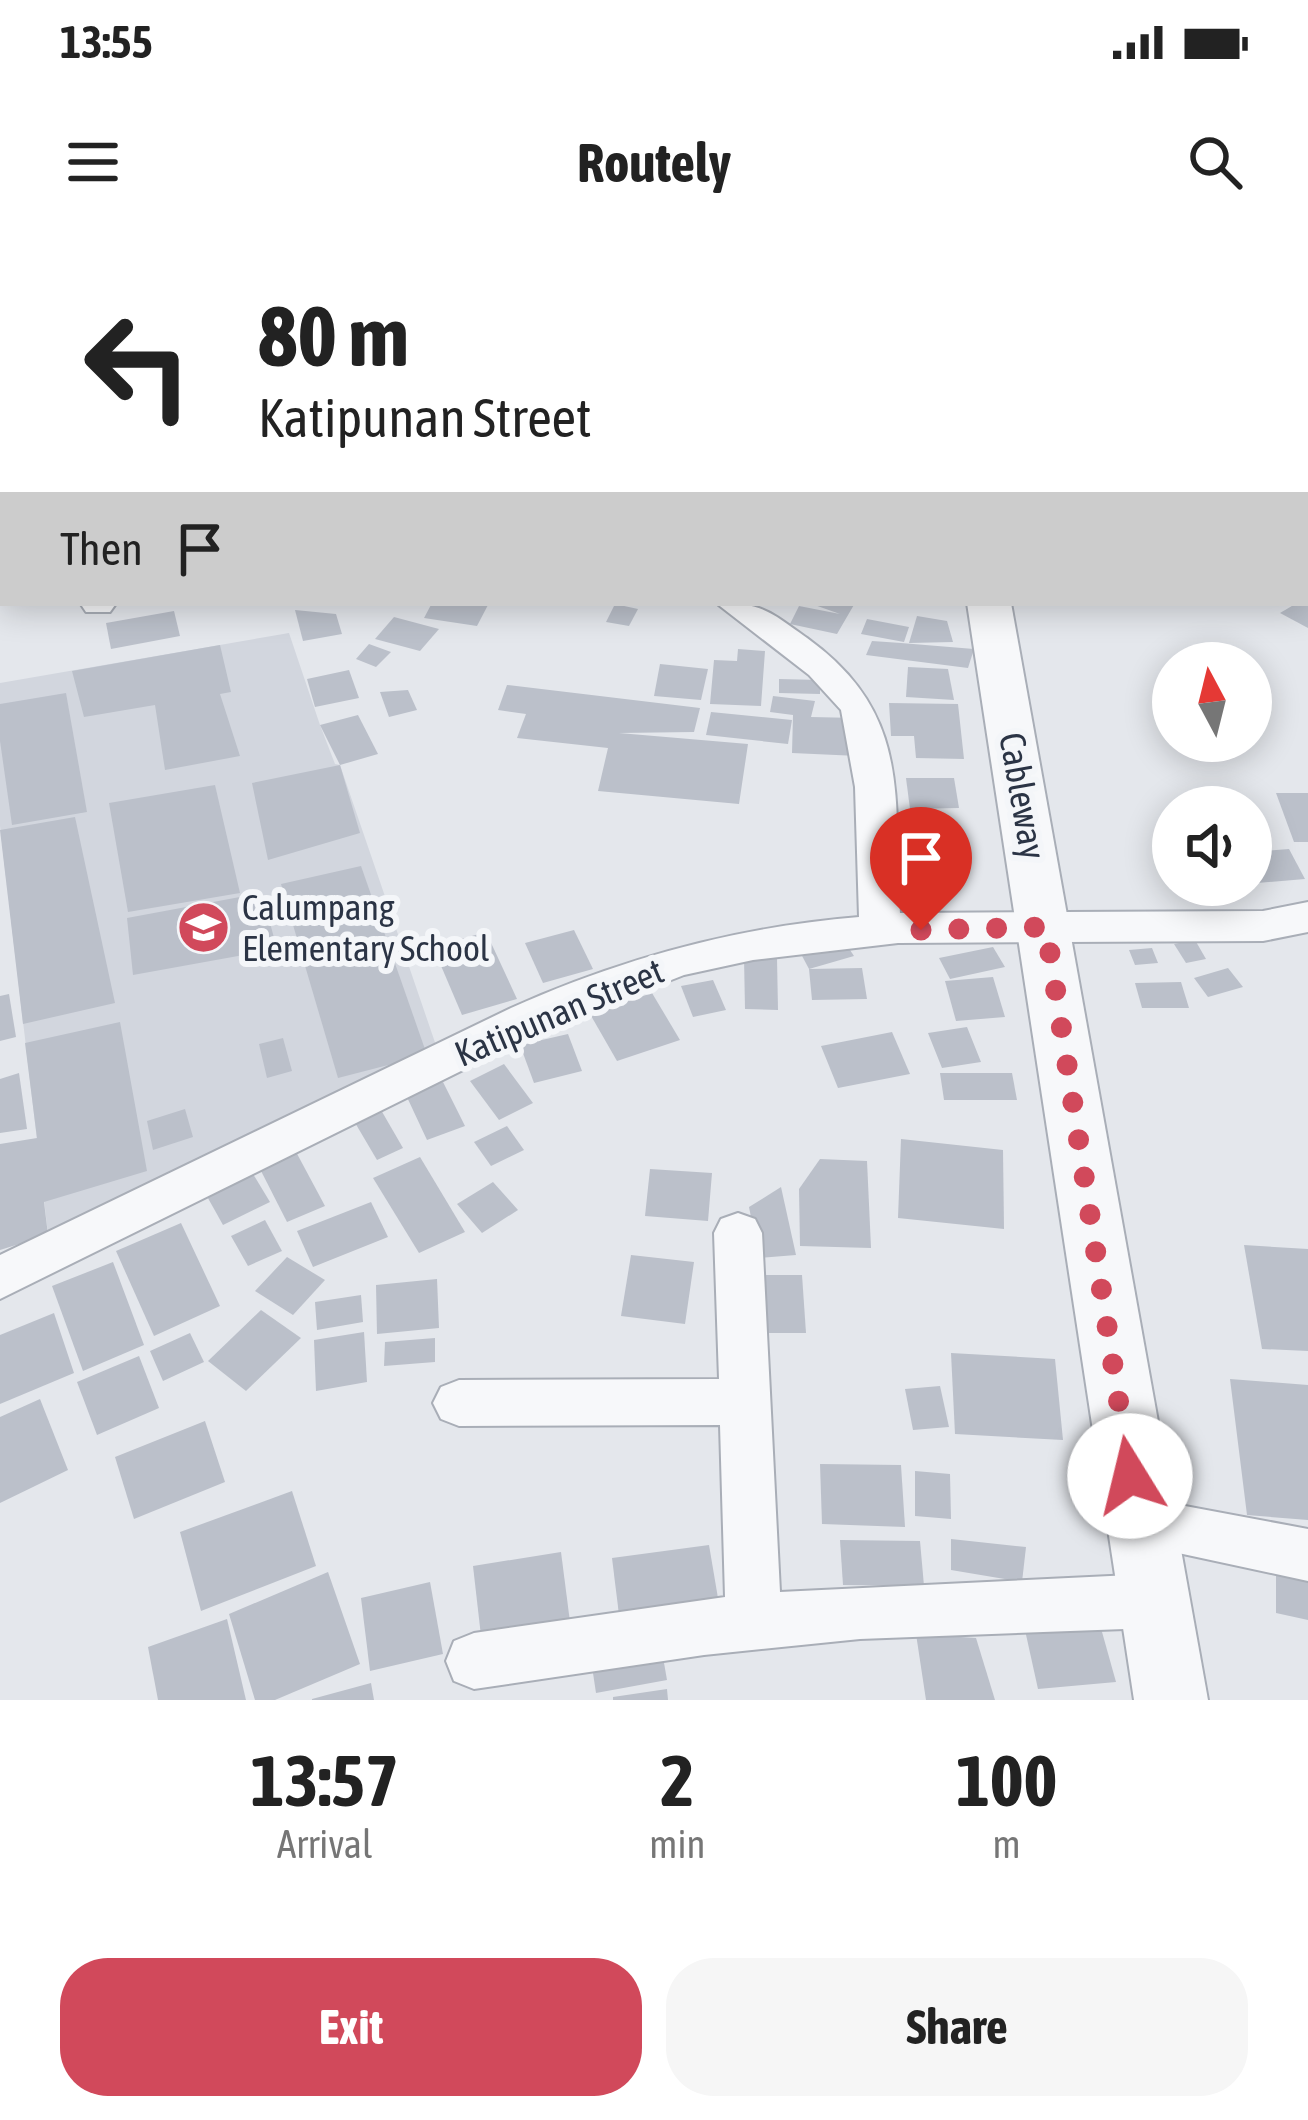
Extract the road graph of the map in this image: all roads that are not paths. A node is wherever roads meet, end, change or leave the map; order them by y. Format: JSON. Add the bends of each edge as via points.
{"nodes":[{"id":1,"x":737,"y":606,"type":"edge"},
{"id":2,"x":990,"y":606,"type":"edge"},
{"id":3,"x":1308,"y":917,"type":"edge"},
{"id":4,"x":1046,"y":927,"type":"junction"},
{"id":5,"x":880,"y":931,"type":"junction"},
{"id":6,"x":738,"y":1234,"type":"dead end"},
{"id":7,"x":0,"y":1278,"type":"edge"},
{"id":8,"x":747,"y":1402,"type":"junction"},
{"id":9,"x":459,"y":1403,"type":"dead end"},
{"id":10,"x":1137,"y":1522,"type":"junction"},
{"id":11,"x":1308,"y":1556,"type":"edge"},
{"id":12,"x":1152,"y":1601,"type":"junction"},
{"id":13,"x":754,"y":1622,"type":"junction"},
{"id":14,"x":473,"y":1660,"type":"dead end"},
{"id":15,"x":1171,"y":1700,"type":"edge"}],
"edges":[{"from":1,"to":5,"type":"street","via":[[813,660],[859,706]]},
{"from":2,"to":4,"type":"street","name":"Cableway"},
{"from":3,"to":4,"type":"street","name":"Katipunan Street","via":[[1263,926]]},
{"from":4,"to":5,"type":"street","name":"Katipunan Street"},
{"from":4,"to":10,"type":"street","name":"Cableway"},
{"from":5,"to":7,"type":"street","name":"Katipunan Street","via":[[730,950],[638,974],[462,1051]]},
{"from":6,"to":8,"type":"street"},
{"from":8,"to":9,"type":"street"},
{"from":8,"to":13,"type":"street"},
{"from":10,"to":11,"type":"street"},
{"from":10,"to":12,"type":"street","name":"Cableway"},
{"from":12,"to":13,"type":"street"},
{"from":12,"to":15,"type":"street","name":"Cableway"},
{"from":13,"to":14,"type":"street"}]}
